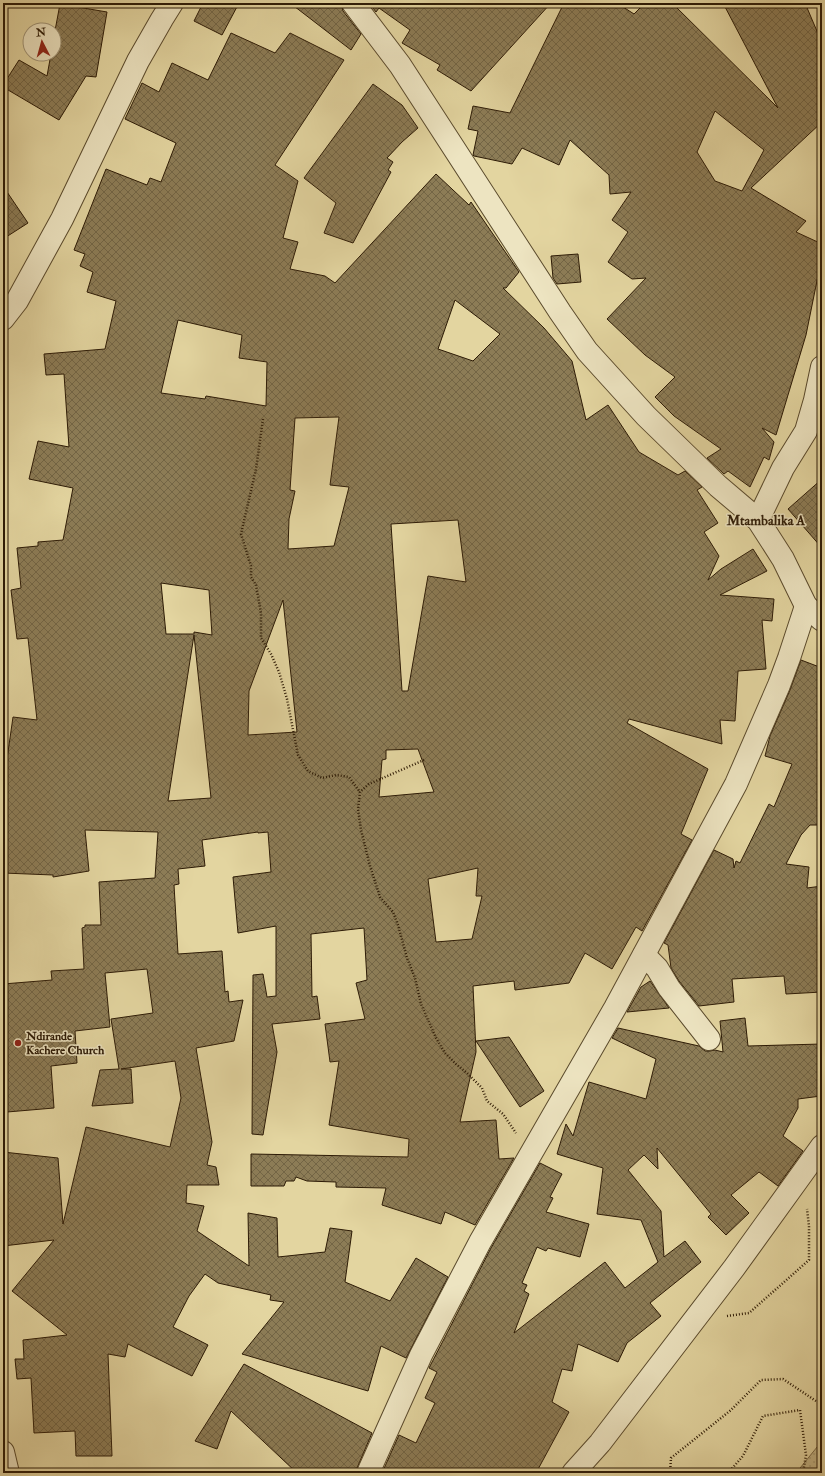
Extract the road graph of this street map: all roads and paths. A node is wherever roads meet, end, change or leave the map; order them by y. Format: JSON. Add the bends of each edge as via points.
{"nodes":[{"id":1,"x":172,"y":3,"type":"edge"},
{"id":2,"x":353,"y":3,"type":"edge"},
{"id":3,"x":3,"y":319,"type":"edge"},
{"id":4,"x":822,"y":367,"type":"edge"},
{"id":5,"x":263,"y":419,"type":"dead end"},
{"id":6,"x":758,"y":520,"type":"junction"},
{"id":7,"x":814,"y":613,"type":"edge"},
{"id":8,"x":424,"y":760,"type":"dead end"},
{"id":9,"x":360,"y":792,"type":"junction"},
{"id":10,"x":644,"y":955,"type":"junction"},
{"id":11,"x":709,"y":1039,"type":"dead end"},
{"id":12,"x":822,"y":1146,"type":"edge"},
{"id":13,"x":531,"y":1156,"type":"junction"},
{"id":14,"x":801,"y":1175,"type":"junction"},
{"id":15,"x":698,"y":1315,"type":"junction"},
{"id":16,"x":822,"y":1405,"type":"edge"},
{"id":17,"x":368,"y":1473,"type":"edge"},
{"id":18,"x":573,"y":1473,"type":"edge"},
{"id":19,"x":670,"y":1473,"type":"edge"},
{"id":20,"x":728,"y":1473,"type":"edge"},
{"id":21,"x":802,"y":1473,"type":"edge"}],
"edges":[{"from":1,"to":3,"type":"street","via":[[138,61],[62,219],[17,301]]},
{"from":2,"to":6,"type":"street","via":[[400,65],[587,351],[646,416],[718,486]]},
{"from":4,"to":6,"type":"street","via":[[806,431]]},
{"from":5,"to":9,"type":"path","via":[[256,469],[241,534],[251,566],[251,578],[256,585],[261,613],[261,638],[279,672],[298,755],[308,771],[322,778],[336,775],[349,777]]},
{"from":6,"to":7,"type":"street"},
{"from":7,"to":10,"type":"street","via":[[781,678],[736,784]]},
{"from":8,"to":9,"type":"path","via":[[369,784]]},
{"from":9,"to":13,"type":"path","via":[[358,809],[361,830],[372,872],[380,897],[393,912],[421,1004],[436,1038],[456,1064],[482,1088],[487,1101],[503,1114]]},
{"from":10,"to":11,"type":"street","via":[[657,968],[669,988]]},
{"from":10,"to":13,"type":"street"},
{"from":12,"to":14,"type":"street"},
{"from":13,"to":17,"type":"street","via":[[480,1242],[420,1356]]},
{"from":14,"to":15,"type":"street"},
{"from":14,"to":15,"type":"path","via":[[809,1226],[809,1260],[749,1313],[708,1319]]},
{"from":15,"to":18,"type":"street","via":[[600,1443]]},
{"from":16,"to":19,"type":"path","via":[[783,1379],[761,1380],[730,1410],[671,1458]]},
{"from":20,"to":21,"type":"path","via":[[743,1456],[762,1416],[800,1410],[806,1455]]}]}
